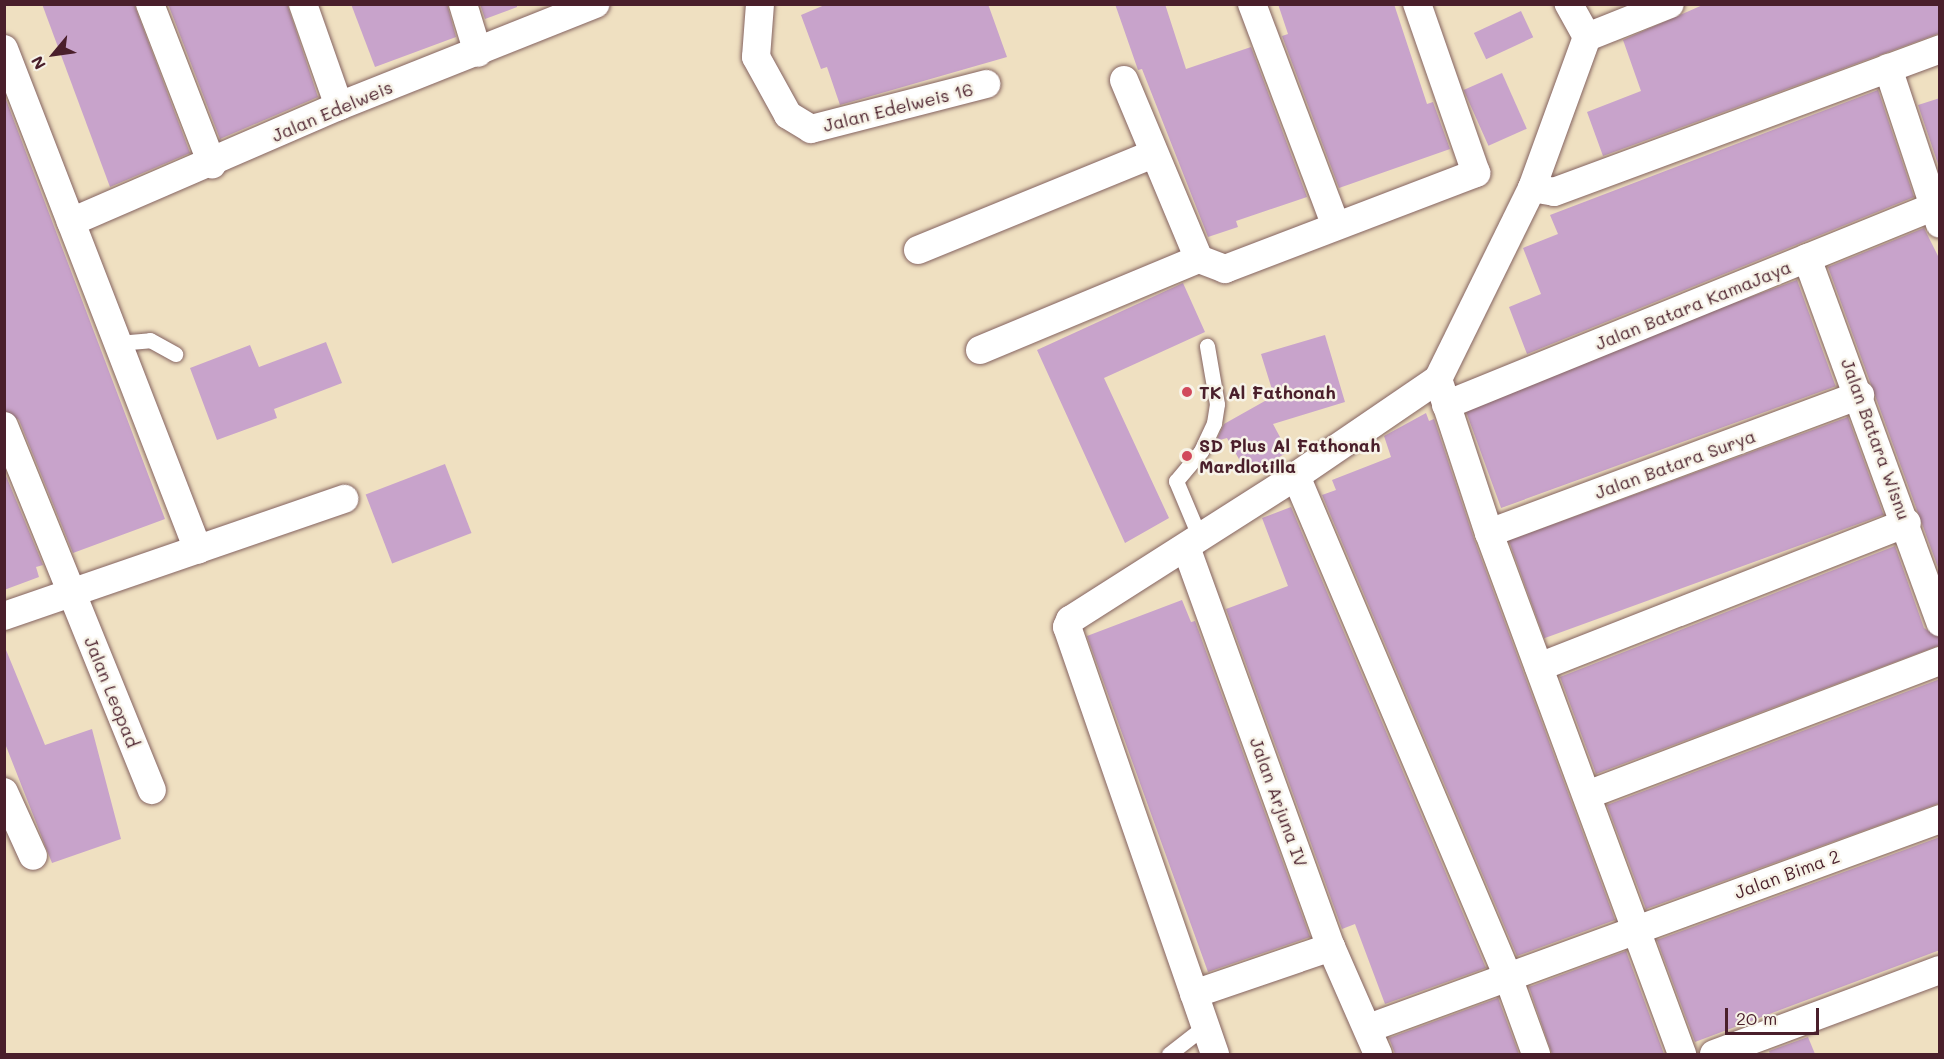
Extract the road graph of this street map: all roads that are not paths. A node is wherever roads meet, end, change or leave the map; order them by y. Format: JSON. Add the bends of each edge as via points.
{"nodes":[{"id":1,"x":150,"y":4,"type":"edge"},
{"id":2,"x":303,"y":4,"type":"edge"},
{"id":3,"x":463,"y":4,"type":"edge"},
{"id":4,"x":595,"y":4,"type":"edge"},
{"id":5,"x":1252,"y":4,"type":"edge"},
{"id":6,"x":1417,"y":4,"type":"edge"},
{"id":7,"x":1569,"y":4,"type":"edge"},
{"id":8,"x":1670,"y":4,"type":"edge"},
{"id":9,"x":762,"y":5,"type":"edge"},
{"id":10,"x":1587,"y":37,"type":"junction"},
{"id":11,"x":1940,"y":49,"type":"edge"},
{"id":12,"x":4,"y":50,"type":"edge"},
{"id":13,"x":478,"y":53,"type":"junction"},
{"id":14,"x":1888,"y":68,"type":"junction"},
{"id":15,"x":1124,"y":80,"type":"dead end"},
{"id":16,"x":986,"y":84,"type":"dead end"},
{"id":17,"x":339,"y":106,"type":"junction"},
{"id":18,"x":1153,"y":154,"type":"junction"},
{"id":19,"x":212,"y":164,"type":"junction"},
{"id":20,"x":1532,"y":188,"type":"junction"},
{"id":21,"x":1937,"y":211,"type":"edge"},
{"id":22,"x":71,"y":222,"type":"junction"},
{"id":23,"x":1336,"y":226,"type":"junction"},
{"id":24,"x":918,"y":250,"type":"dead end"},
{"id":25,"x":1808,"y":258,"type":"junction"},
{"id":26,"x":1199,"y":259,"type":"junction"},
{"id":27,"x":118,"y":344,"type":"junction"},
{"id":28,"x":1207,"y":346,"type":"dead end"},
{"id":29,"x":980,"y":350,"type":"dead end"},
{"id":30,"x":175,"y":354,"type":"dead end"},
{"id":31,"x":1442,"y":392,"type":"junction"},
{"id":32,"x":1860,"y":394,"type":"junction"},
{"id":33,"x":4,"y":426,"type":"edge"},
{"id":34,"x":1296,"y":476,"type":"junction"},
{"id":35,"x":344,"y":499,"type":"dead end"},
{"id":36,"x":1907,"y":523,"type":"junction"},
{"id":37,"x":1489,"y":533,"type":"junction"},
{"id":38,"x":1193,"y":543,"type":"junction"},
{"id":39,"x":198,"y":550,"type":"junction"},
{"id":40,"x":71,"y":593,"type":"junction"},
{"id":41,"x":4,"y":616,"type":"edge"},
{"id":42,"x":1940,"y":622,"type":"edge"},
{"id":43,"x":1940,"y":662,"type":"edge"},
{"id":44,"x":1539,"y":667,"type":"junction"},
{"id":45,"x":152,"y":790,"type":"dead end"},
{"id":46,"x":4,"y":792,"type":"edge"},
{"id":47,"x":1587,"y":795,"type":"junction"},
{"id":48,"x":1940,"y":819,"type":"edge"},
{"id":49,"x":33,"y":856,"type":"dead end"},
{"id":50,"x":1635,"y":928,"type":"junction"},
{"id":51,"x":1331,"y":947,"type":"junction"},
{"id":52,"x":1940,"y":970,"type":"edge"},
{"id":53,"x":1508,"y":977,"type":"junction"},
{"id":54,"x":1194,"y":994,"type":"junction"},
{"id":55,"x":1205,"y":1026,"type":"junction"},
{"id":56,"x":1369,"y":1028,"type":"junction"},
{"id":57,"x":1169,"y":1054,"type":"edge"},
{"id":58,"x":1215,"y":1054,"type":"edge"},
{"id":59,"x":1378,"y":1054,"type":"edge"},
{"id":60,"x":1536,"y":1054,"type":"edge"},
{"id":61,"x":1682,"y":1054,"type":"edge"},
{"id":62,"x":1714,"y":1054,"type":"edge"}],
"edges":[{"from":1,"to":19,"type":"street"},
{"from":2,"to":17,"type":"street"},
{"from":3,"to":13,"type":"street"},
{"from":4,"to":13,"type":"street","name":"Jalan Edelweis"},
{"from":5,"to":23,"type":"street"},
{"from":6,"to":23,"type":"street","via":[[1476,173]]},
{"from":7,"to":10,"type":"street"},
{"from":8,"to":10,"type":"street"},
{"from":9,"to":16,"type":"street","name":"Jalan Edelweis 16","via":[[756,57],[788,115],[811,129]]},
{"from":10,"to":20,"type":"street"},
{"from":11,"to":14,"type":"street"},
{"from":12,"to":22,"type":"street"},
{"from":13,"to":17,"type":"street","name":"Jalan Edelweis"},
{"from":14,"to":20,"type":"street","via":[[1554,192]]},
{"from":14,"to":21,"type":"street"},
{"from":15,"to":18,"type":"street"},
{"from":17,"to":19,"type":"street","name":"Jalan Edelweis"},
{"from":18,"to":24,"type":"street"},
{"from":18,"to":26,"type":"street"},
{"from":19,"to":22,"type":"street","name":"Jalan Edelweis"},
{"from":20,"to":31,"type":"street"},
{"from":21,"to":25,"type":"street","name":"Jalan Batara KamaJaya"},
{"from":22,"to":27,"type":"street"},
{"from":23,"to":26,"type":"street","via":[[1225,269]]},
{"from":25,"to":31,"type":"street","name":"Jalan Batara KamaJaya"},
{"from":25,"to":32,"type":"street","name":"Jalan Batara Wisnu"},
{"from":26,"to":29,"type":"street"},
{"from":27,"to":30,"type":"lane","via":[[150,340]]},
{"from":27,"to":39,"type":"street"},
{"from":28,"to":38,"type":"lane","via":[[1216,394],[1214,423],[1201,451],[1176,481]]},
{"from":31,"to":34,"type":"street","name":"Jalan Batara KamaJaya"},
{"from":31,"to":37,"type":"street"},
{"from":32,"to":36,"type":"street","name":"Jalan Batara Wisnu"},
{"from":32,"to":37,"type":"street","name":"Jalan Batara Surya"},
{"from":33,"to":40,"type":"street","name":"Jalan Leopad"},
{"from":34,"to":38,"type":"street","name":"Jalan Batara KamaJaya"},
{"from":34,"to":53,"type":"street"},
{"from":35,"to":39,"type":"street"},
{"from":36,"to":42,"type":"street","name":"Jalan Batara Wisnu"},
{"from":36,"to":44,"type":"street"},
{"from":37,"to":44,"type":"street"},
{"from":38,"to":51,"type":"street","name":"Jalan Arjuna IV"},
{"from":38,"to":54,"type":"street","name":"Jalan Batara KamaJaya","via":[[1070,620],[1067,634]]},
{"from":39,"to":40,"type":"street"},
{"from":40,"to":41,"type":"street"},
{"from":40,"to":45,"type":"street","name":"Jalan Leopad"},
{"from":43,"to":47,"type":"street"},
{"from":44,"to":47,"type":"street"},
{"from":46,"to":49,"type":"street"},
{"from":47,"to":50,"type":"street"},
{"from":48,"to":50,"type":"street","name":"Jalan Bima 2"},
{"from":50,"to":53,"type":"street","name":"Jalan Bima 2"},
{"from":50,"to":61,"type":"street"},
{"from":51,"to":54,"type":"street"},
{"from":51,"to":56,"type":"street","name":"Jalan Arjuna IV"},
{"from":52,"to":62,"type":"street"},
{"from":53,"to":56,"type":"street","name":"Jalan Bima 2"},
{"from":53,"to":60,"type":"street"},
{"from":54,"to":55,"type":"street","name":"Jalan Batara KamaJaya"},
{"from":55,"to":57,"type":"lane"},
{"from":55,"to":58,"type":"street","name":"Jalan Batara KamaJaya"},
{"from":56,"to":59,"type":"street","name":"Jalan Arjuna IV"}]}
